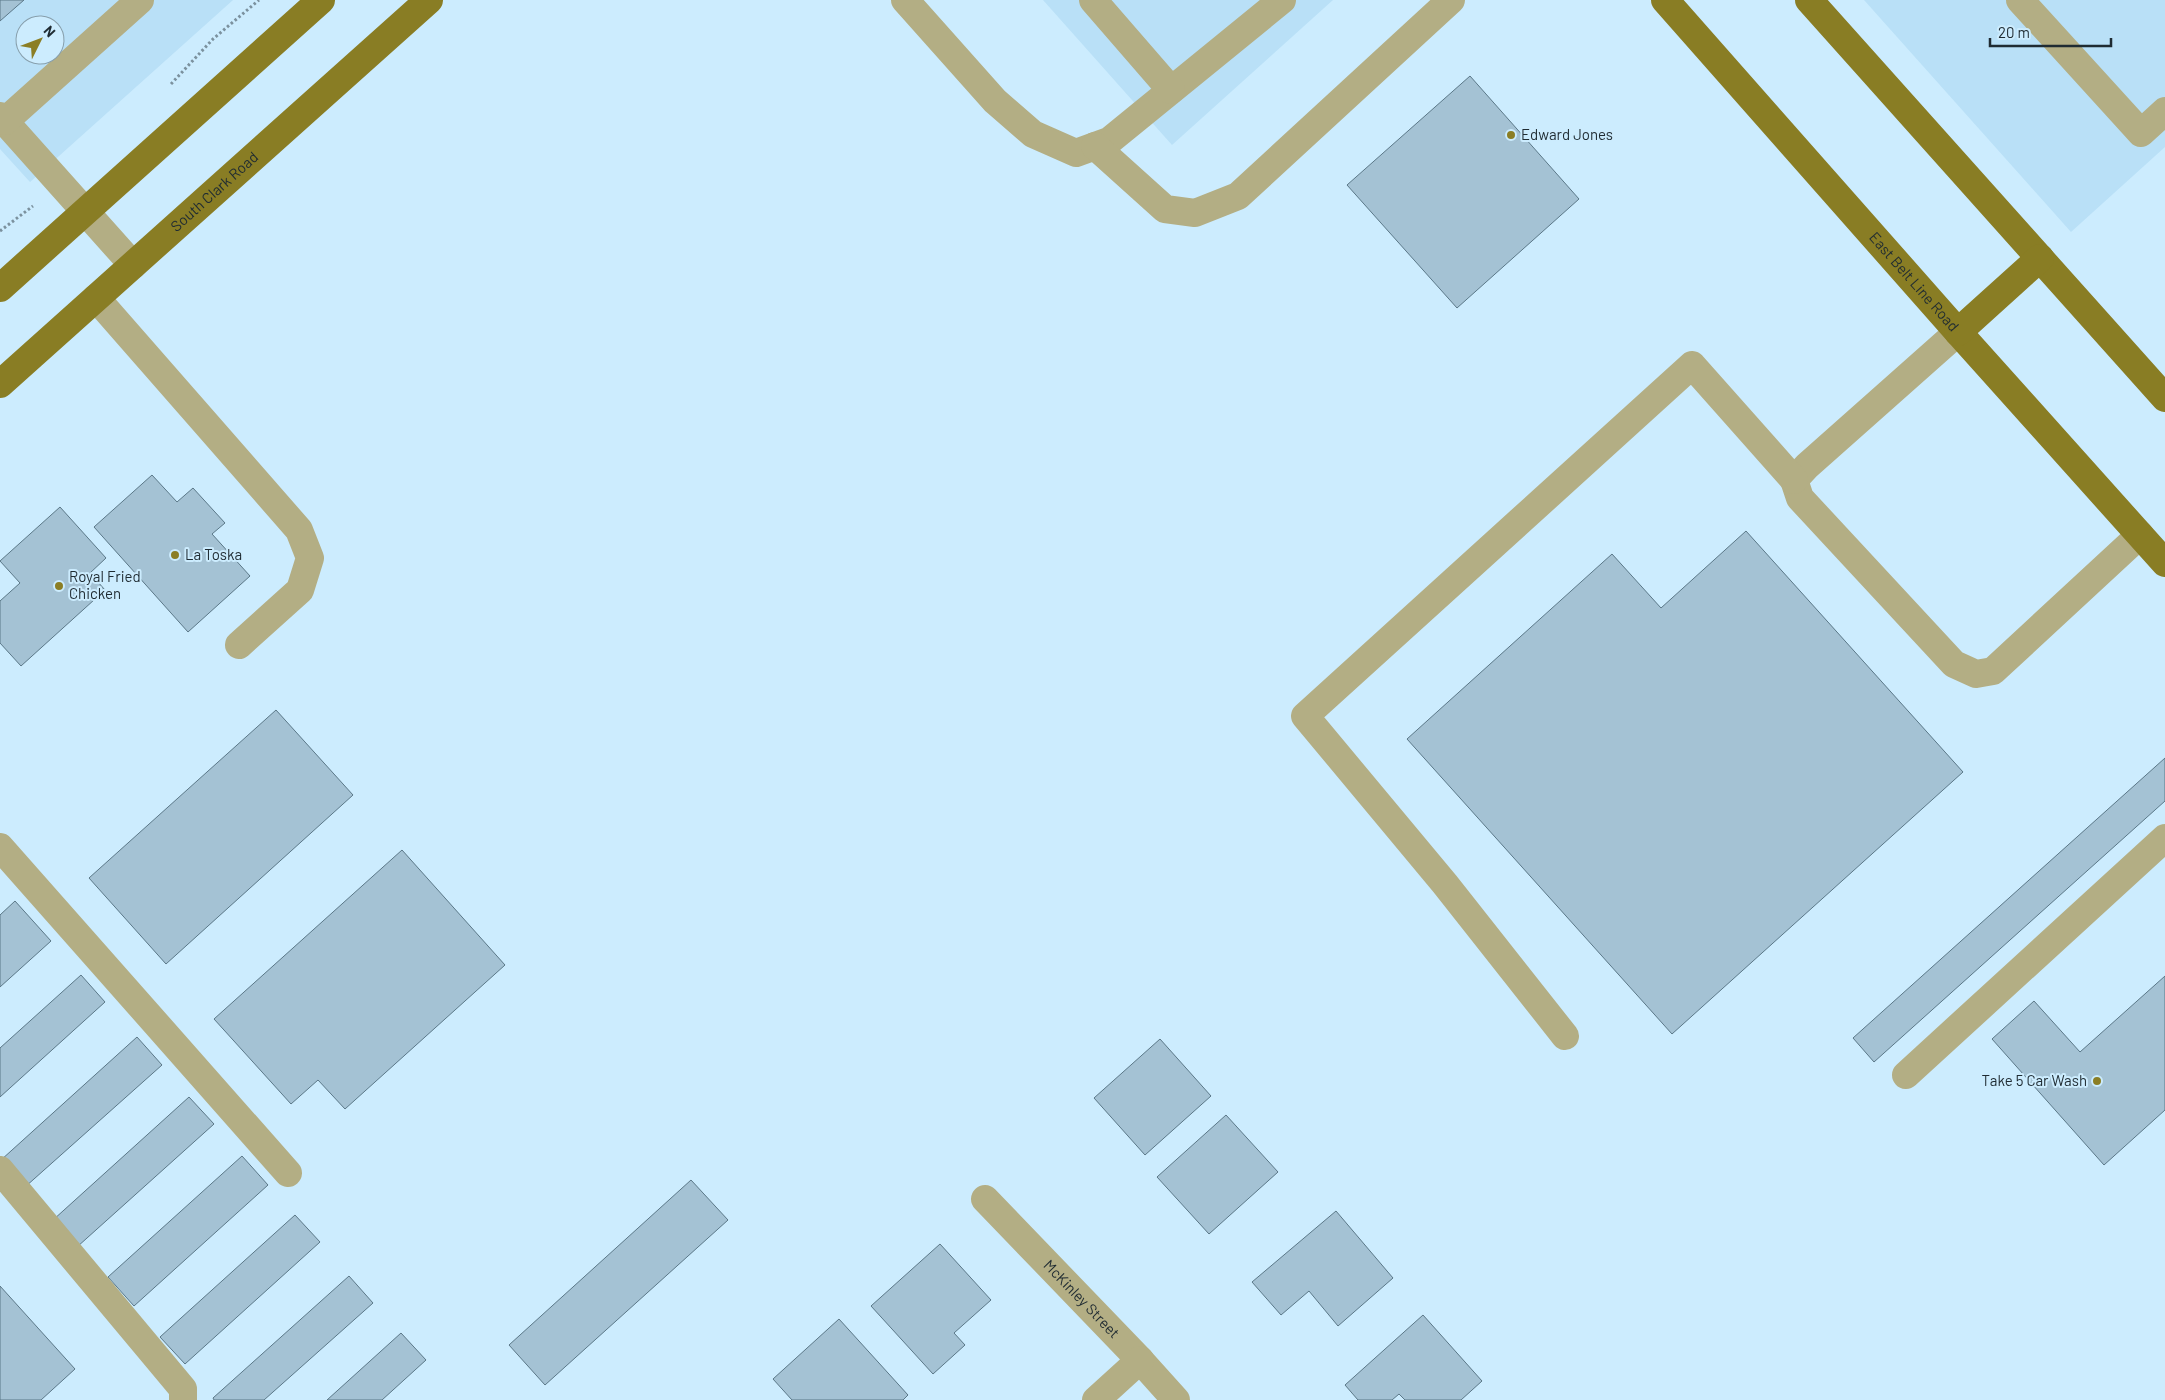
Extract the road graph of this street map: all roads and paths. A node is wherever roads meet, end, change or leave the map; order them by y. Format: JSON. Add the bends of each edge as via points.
{"nodes":[{"id":1,"x":140,"y":0,"type":"edge"},
{"id":2,"x":260,"y":0,"type":"edge"},
{"id":3,"x":321,"y":0,"type":"edge"},
{"id":4,"x":429,"y":0,"type":"edge"},
{"id":5,"x":904,"y":0,"type":"edge"},
{"id":6,"x":1093,"y":0,"type":"edge"},
{"id":7,"x":1282,"y":0,"type":"edge"},
{"id":8,"x":1451,"y":0,"type":"edge"},
{"id":9,"x":1665,"y":0,"type":"edge"},
{"id":10,"x":1809,"y":0,"type":"edge"},
{"id":11,"x":2020,"y":0,"type":"edge"},
{"id":12,"x":167,"y":88,"type":"dead end"},
{"id":13,"x":1172,"y":90,"type":"junction"},
{"id":14,"x":2165,"y":111,"type":"edge"},
{"id":15,"x":2,"y":118,"type":"edge"},
{"id":16,"x":1095,"y":146,"type":"junction"},
{"id":17,"x":60,"y":183,"type":"junction"},
{"id":18,"x":85,"y":211,"type":"junction"},
{"id":19,"x":0,"y":231,"type":"edge"},
{"id":20,"x":2040,"y":258,"type":"junction"},
{"id":21,"x":133,"y":266,"type":"junction"},
{"id":22,"x":0,"y":288,"type":"edge"},
{"id":23,"x":96,"y":298,"type":"junction"},
{"id":24,"x":1958,"y":332,"type":"junction"},
{"id":25,"x":0,"y":384,"type":"edge"},
{"id":26,"x":2165,"y":398,"type":"edge"},
{"id":27,"x":1794,"y":480,"type":"junction"},
{"id":28,"x":2140,"y":535,"type":"junction"},
{"id":29,"x":2165,"y":562,"type":"edge"},
{"id":30,"x":240,"y":645,"type":"dead end"},
{"id":31,"x":2165,"y":838,"type":"edge"},
{"id":32,"x":0,"y":847,"type":"edge"},
{"id":33,"x":1565,"y":1036,"type":"dead end"},
{"id":34,"x":1906,"y":1075,"type":"dead end"},
{"id":35,"x":0,"y":1170,"type":"edge"},
{"id":36,"x":288,"y":1173,"type":"dead end"},
{"id":37,"x":985,"y":1199,"type":"dead end"},
{"id":38,"x":1140,"y":1360,"type":"junction"},
{"id":39,"x":183,"y":1400,"type":"edge"},
{"id":40,"x":1096,"y":1400,"type":"edge"},
{"id":41,"x":1176,"y":1400,"type":"edge"}],
"edges":[{"from":1,"to":15,"type":"street"},
{"from":2,"to":12,"type":"path","via":[[213,39]]},
{"from":3,"to":18,"type":"main road"},
{"from":4,"to":21,"type":"main road","name":"South Clark Road"},
{"from":5,"to":16,"type":"street","via":[[995,102],[1033,134],[1076,153]]},
{"from":6,"to":13,"type":"street"},
{"from":7,"to":13,"type":"street"},
{"from":8,"to":16,"type":"street","via":[[1238,196],[1195,213],[1165,209]]},
{"from":9,"to":24,"type":"main road","name":"East Belt Line Road"},
{"from":10,"to":20,"type":"main road"},
{"from":11,"to":14,"type":"street","via":[[2141,133]]},
{"from":13,"to":16,"type":"street","via":[[1109,141]]},
{"from":15,"to":17,"type":"street"},
{"from":17,"to":18,"type":"street"},
{"from":17,"to":19,"type":"path"},
{"from":18,"to":21,"type":"street"},
{"from":18,"to":22,"type":"main road"},
{"from":20,"to":24,"type":"main road"},
{"from":20,"to":26,"type":"main road"},
{"from":21,"to":23,"type":"main road","name":"South Clark Road"},
{"from":23,"to":25,"type":"main road","name":"South Clark Road"},
{"from":23,"to":30,"type":"street","via":[[298,530],[310,558],[300,590]]},
{"from":24,"to":27,"type":"street"},
{"from":24,"to":28,"type":"main road","name":"East Belt Line Road"},
{"from":27,"to":28,"type":"street","via":[[1800,498],[1954,664],[1976,674],[1993,671]]},
{"from":27,"to":33,"type":"street","via":[[1692,365],[1305,716],[1445,884]]},
{"from":28,"to":29,"type":"main road","name":"East Belt Line Road"},
{"from":31,"to":34,"type":"street"},
{"from":32,"to":36,"type":"street"},
{"from":35,"to":39,"type":"street","via":[[183,1389]]},
{"from":37,"to":38,"type":"street","name":"McKinley Street"},
{"from":38,"to":40,"type":"street"},
{"from":38,"to":41,"type":"street","name":"McKinley Street"}]}
